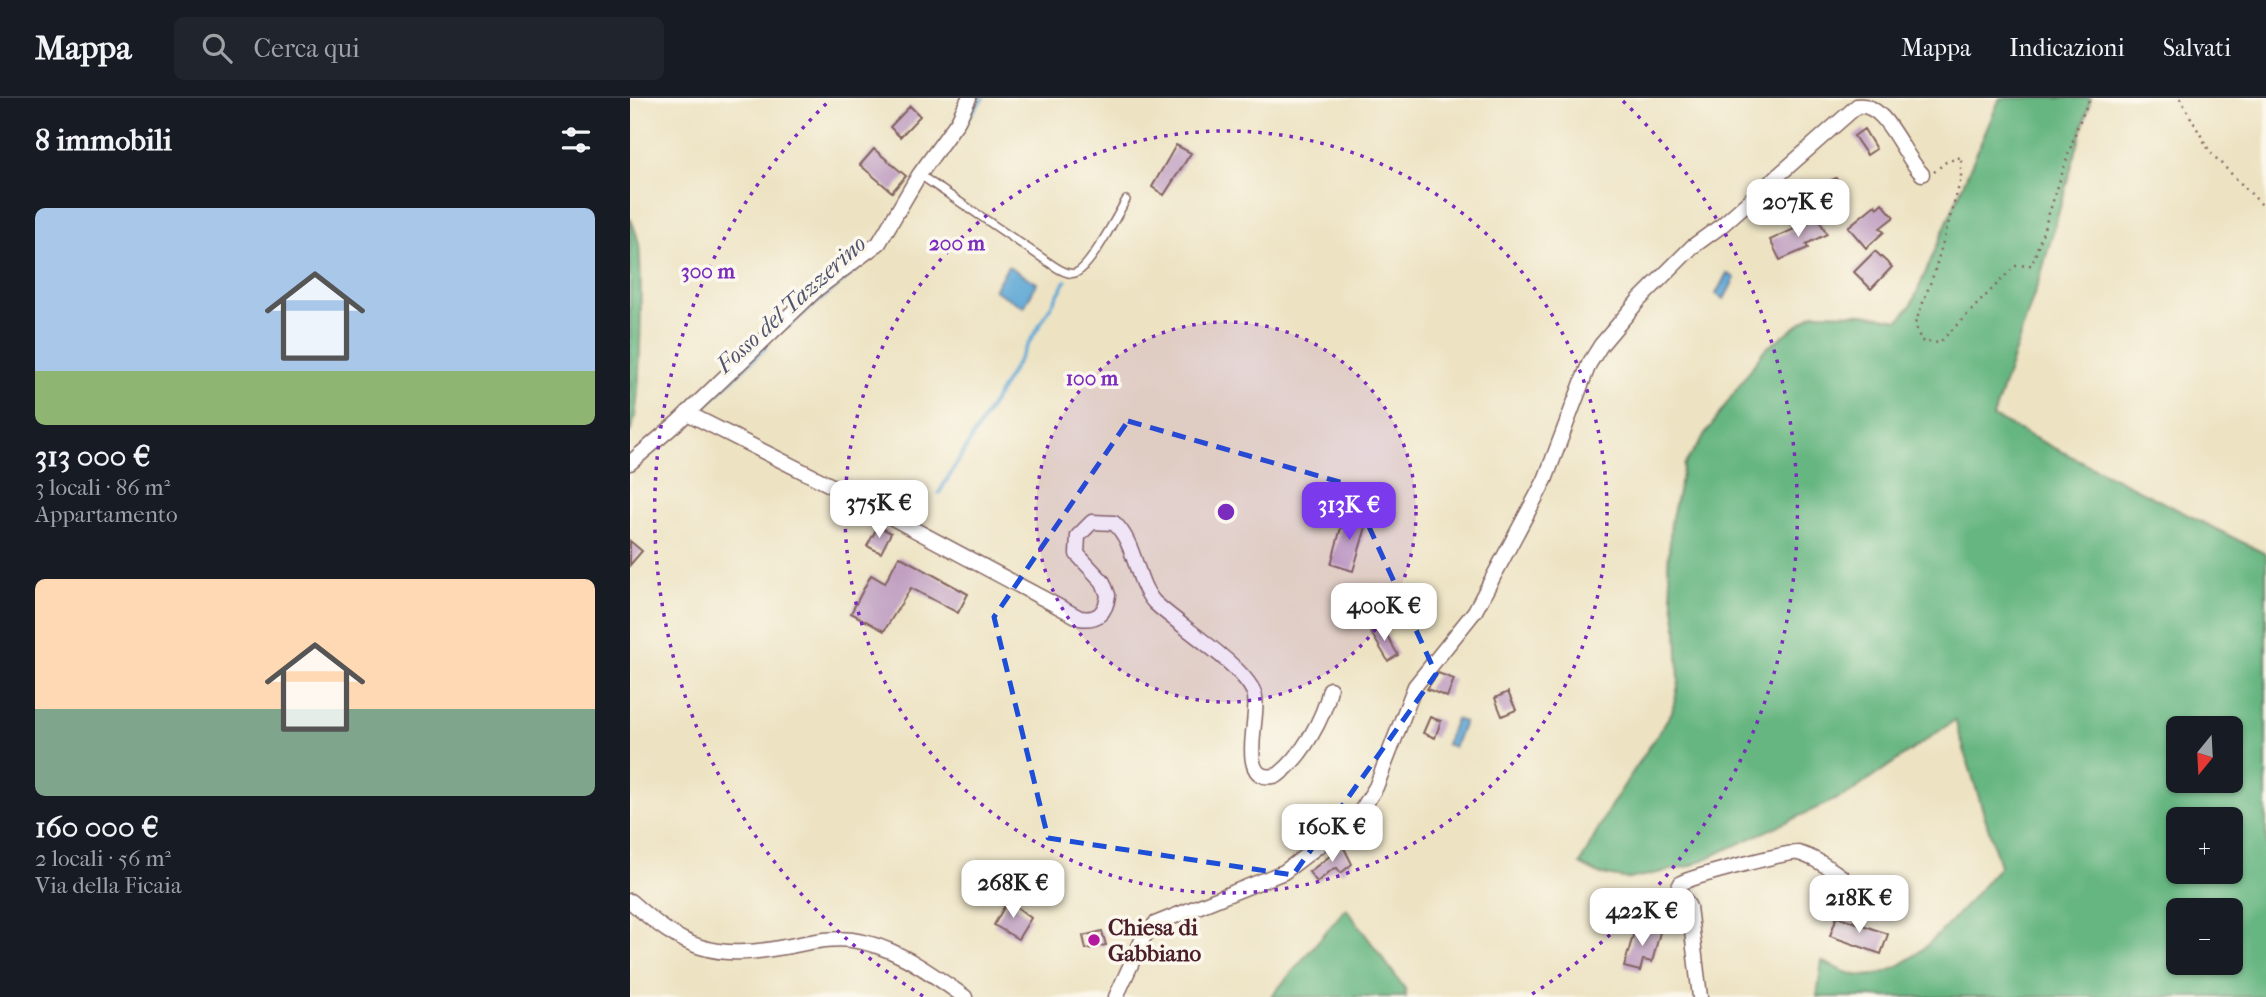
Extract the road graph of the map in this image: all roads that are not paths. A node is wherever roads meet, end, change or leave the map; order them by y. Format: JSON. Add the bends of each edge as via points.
{"nodes":[{"id":1,"x":969,"y":98,"type":"edge"},
{"id":2,"x":1922,"y":174,"type":"road end"},
{"id":3,"x":919,"y":175,"type":"junction"},
{"id":4,"x":1126,"y":200,"type":"dead end"},
{"id":5,"x":687,"y":413,"type":"junction"},
{"id":6,"x":630,"y":463,"type":"edge"},
{"id":7,"x":1330,"y":689,"type":"dead end"},
{"id":8,"x":1842,"y":877,"type":"dead end"},
{"id":9,"x":630,"y":901,"type":"edge"},
{"id":10,"x":965,"y":997,"type":"edge"},
{"id":11,"x":1116,"y":997,"type":"edge"},
{"id":12,"x":1700,"y":997,"type":"edge"}],
"edges":[{"from":1,"to":3,"type":"street"},
{"from":2,"to":11,"type":"street","via":[[1906,157],[1883,116],[1872,107],[1857,106],[1692,247],[1639,300],[1589,364],[1545,480],[1475,611],[1415,686],[1368,805],[1284,872],[1155,924],[1143,938]]},
{"from":3,"to":4,"type":"lane","via":[[1071,274],[1087,262]]},
{"from":3,"to":5,"type":"street","via":[[879,243],[808,298]]},
{"from":5,"to":6,"type":"street"},
{"from":5,"to":7,"type":"street","via":[[1080,618],[1101,614],[1108,595],[1103,582],[1077,554],[1078,536],[1092,522],[1114,523],[1154,602],[1253,689],[1257,710],[1252,761],[1266,776],[1278,775],[1293,760],[1321,717]]},
{"from":8,"to":12,"type":"street","via":[[1792,853],[1712,870],[1681,883],[1678,889],[1689,907]]},
{"from":9,"to":10,"type":"street","via":[[664,930],[703,950],[740,954],[853,940],[897,953]]}]}
